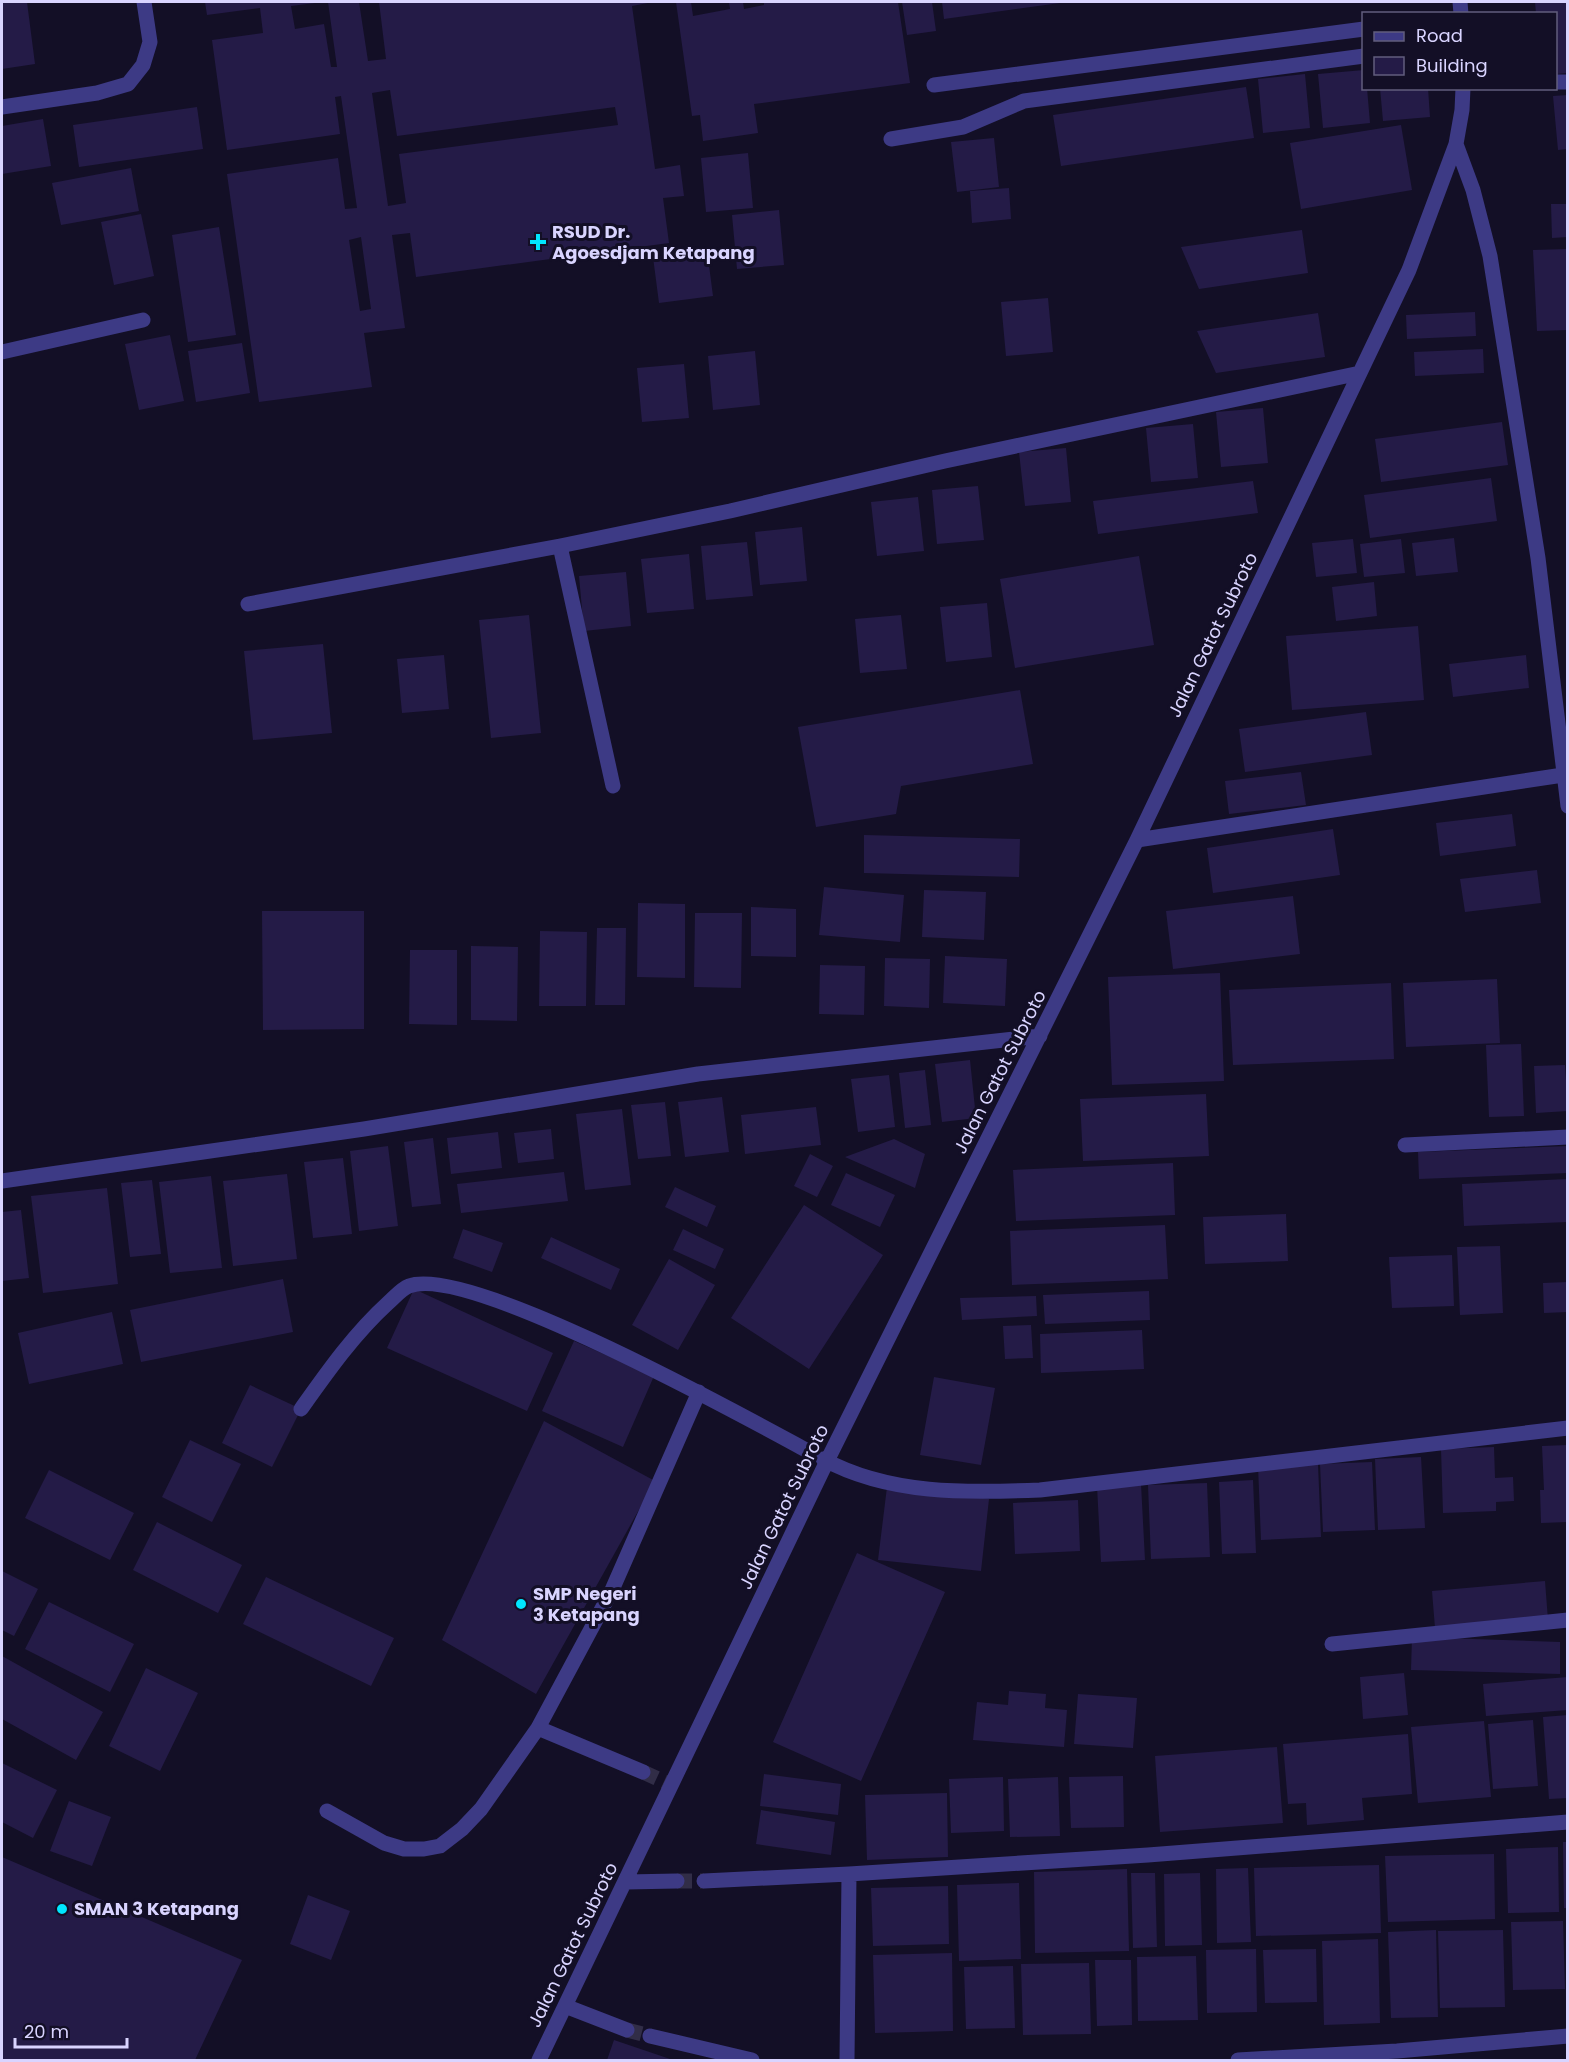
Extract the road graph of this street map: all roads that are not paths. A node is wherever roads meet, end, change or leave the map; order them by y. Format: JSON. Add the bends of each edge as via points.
{"nodes":[{"id":1,"x":144,"y":2,"type":"edge"},
{"id":2,"x":1362,"y":29,"type":"edge"},
{"id":3,"x":1362,"y":56,"type":"edge"},
{"id":4,"x":934,"y":85,"type":"dead end"},
{"id":5,"x":1463,"y":90,"type":"edge"},
{"id":6,"x":2,"y":107,"type":"edge"},
{"id":7,"x":891,"y":139,"type":"dead end"},
{"id":8,"x":1456,"y":144,"type":"junction"},
{"id":9,"x":143,"y":320,"type":"dead end"},
{"id":10,"x":2,"y":352,"type":"edge"},
{"id":11,"x":1360,"y":373,"type":"junction"},
{"id":12,"x":560,"y":546,"type":"junction"},
{"id":13,"x":248,"y":604,"type":"dead end"},
{"id":14,"x":1563,"y":775,"type":"junction"},
{"id":15,"x":614,"y":786,"type":"dead end"},
{"id":16,"x":1567,"y":805,"type":"edge"},
{"id":17,"x":1137,"y":840,"type":"junction"},
{"id":18,"x":1040,"y":1036,"type":"junction"},
{"id":19,"x":1568,"y":1137,"type":"edge"},
{"id":20,"x":1405,"y":1145,"type":"dead end"},
{"id":21,"x":2,"y":1181,"type":"edge"},
{"id":22,"x":699,"y":1392,"type":"junction"},
{"id":23,"x":302,"y":1409,"type":"dead end"},
{"id":24,"x":1568,"y":1428,"type":"edge"},
{"id":25,"x":806,"y":1450,"type":"dead end"},
{"id":26,"x":825,"y":1460,"type":"junction"},
{"id":27,"x":1568,"y":1620,"type":"edge"},
{"id":28,"x":1332,"y":1644,"type":"dead end"},
{"id":29,"x":538,"y":1728,"type":"junction"},
{"id":30,"x":643,"y":1772,"type":"tunnel mouth"},
{"id":31,"x":327,"y":1811,"type":"dead end"},
{"id":32,"x":1568,"y":1822,"type":"edge"},
{"id":33,"x":849,"y":1874,"type":"junction"},
{"id":34,"x":677,"y":1881,"type":"tunnel mouth"},
{"id":35,"x":704,"y":1881,"type":"tunnel mouth"},
{"id":36,"x":626,"y":1882,"type":"junction"},
{"id":37,"x":565,"y":2006,"type":"junction"},
{"id":38,"x":627,"y":2030,"type":"tunnel mouth"},
{"id":39,"x":650,"y":2036,"type":"tunnel mouth"},
{"id":40,"x":1568,"y":2036,"type":"edge"},
{"id":41,"x":539,"y":2061,"type":"edge"},
{"id":42,"x":752,"y":2061,"type":"edge"},
{"id":43,"x":847,"y":2061,"type":"edge"},
{"id":44,"x":1238,"y":2061,"type":"edge"}],
"edges":[{"from":1,"to":6,"type":"street","via":[[150,42],[143,65],[128,84],[97,93]]},
{"from":2,"to":4,"type":"street"},
{"from":3,"to":7,"type":"street","via":[[1024,100],[963,127]]},
{"from":5,"to":8,"type":"street","name":"Jalan Gatot Subroto"},
{"from":8,"to":11,"type":"street","name":"Jalan Gatot Subroto","via":[[1409,270]]},
{"from":8,"to":14,"type":"street","via":[[1490,256],[1538,558]]},
{"from":9,"to":10,"type":"street"},
{"from":11,"to":12,"type":"street"},
{"from":11,"to":17,"type":"street","name":"Jalan Gatot Subroto"},
{"from":12,"to":13,"type":"street"},
{"from":12,"to":15,"type":"street"},
{"from":14,"to":16,"type":"street"},
{"from":14,"to":17,"type":"street"},
{"from":17,"to":18,"type":"street","name":"Jalan Gatot Subroto"},
{"from":18,"to":21,"type":"street","via":[[698,1074],[364,1129]]},
{"from":18,"to":26,"type":"street","name":"Jalan Gatot Subroto"},
{"from":19,"to":20,"type":"street"},
{"from":22,"to":23,"type":"street","via":[[535,1316],[457,1289],[423,1284],[408,1286],[370,1319]]},
{"from":22,"to":25,"type":"street"},
{"from":22,"to":29,"type":"street","via":[[612,1590]]},
{"from":24,"to":26,"type":"street","via":[[1040,1490],[975,1492],[918,1488],[866,1478]]},
{"from":26,"to":36,"type":"street","name":"Jalan Gatot Subroto","via":[[669,1783]]},
{"from":27,"to":28,"type":"street"},
{"from":29,"to":30,"type":"street"},
{"from":29,"to":31,"type":"street","via":[[481,1809],[440,1846],[404,1849],[384,1843]]},
{"from":32,"to":33,"type":"street"},
{"from":33,"to":35,"type":"street"},
{"from":33,"to":43,"type":"street"},
{"from":34,"to":36,"type":"street"},
{"from":36,"to":37,"type":"street","name":"Jalan Gatot Subroto"},
{"from":37,"to":38,"type":"street"},
{"from":37,"to":41,"type":"street","name":"Jalan Gatot Subroto"},
{"from":39,"to":42,"type":"street"},
{"from":40,"to":44,"type":"street"}]}
